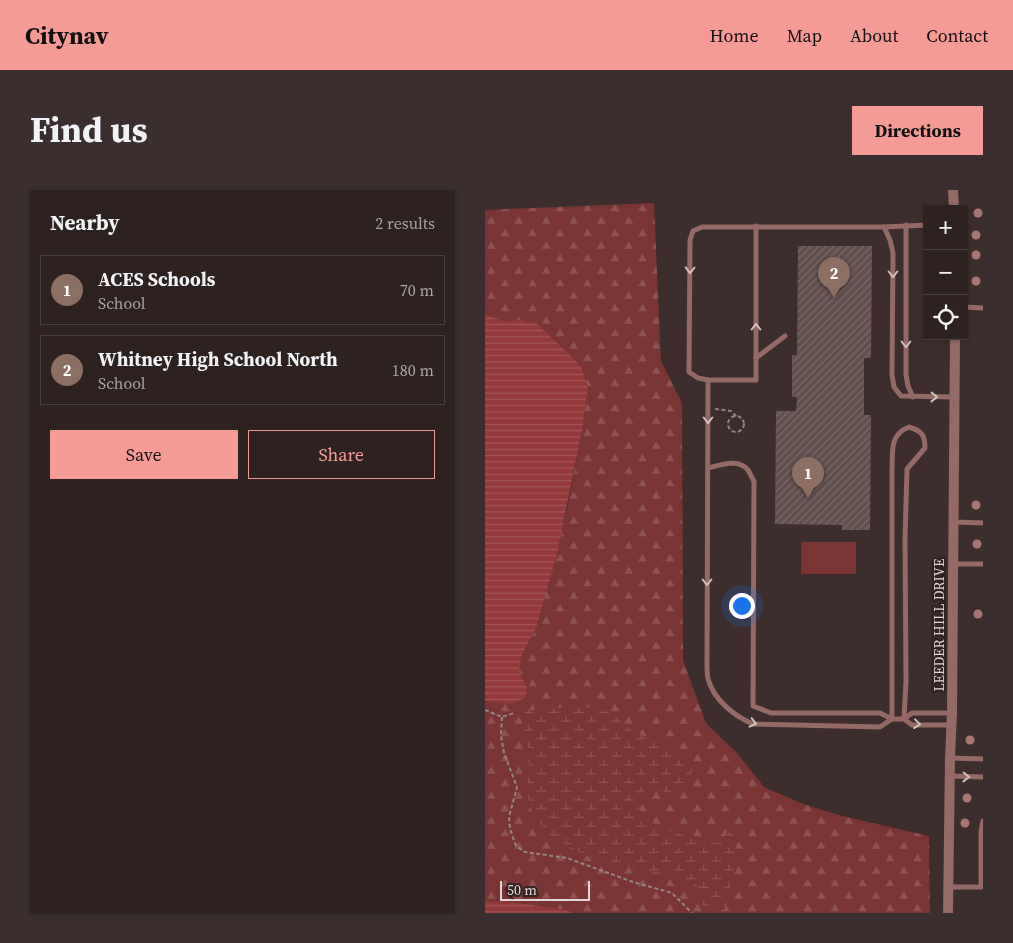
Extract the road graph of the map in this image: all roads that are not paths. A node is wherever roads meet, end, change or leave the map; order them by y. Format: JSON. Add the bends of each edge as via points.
{"nodes":[{"id":1,"x":953,"y":190,"type":"edge"},
{"id":2,"x":954,"y":205,"type":"edge"},
{"id":3,"x":906,"y":225,"type":"junction"},
{"id":4,"x":923,"y":225,"type":"edge"},
{"id":5,"x":756,"y":226,"type":"junction"},
{"id":6,"x":884,"y":227,"type":"junction"},
{"id":7,"x":968,"y":307,"type":"edge"},
{"id":8,"x":983,"y":308,"type":"edge"},
{"id":9,"x":785,"y":336,"type":"dead end"},
{"id":10,"x":955,"y":340,"type":"edge"},
{"id":11,"x":756,"y":358,"type":"junction"},
{"id":12,"x":708,"y":380,"type":"junction"},
{"id":13,"x":913,"y":397,"type":"junction"},
{"id":14,"x":954,"y":397,"type":"junction"},
{"id":15,"x":708,"y":468,"type":"junction"},
{"id":16,"x":953,"y":522,"type":"junction"},
{"id":17,"x":983,"y":523,"type":"edge"},
{"id":18,"x":952,"y":564,"type":"junction"},
{"id":19,"x":983,"y":564,"type":"edge"},
{"id":20,"x":952,"y":713,"type":"junction"},
{"id":21,"x":892,"y":719,"type":"junction"},
{"id":22,"x":904,"y":719,"type":"junction"},
{"id":23,"x":952,"y":725,"type":"junction"},
{"id":24,"x":950,"y":758,"type":"junction"},
{"id":25,"x":983,"y":759,"type":"edge"},
{"id":26,"x":950,"y":776,"type":"junction"},
{"id":27,"x":983,"y":777,"type":"edge"},
{"id":28,"x":983,"y":821,"type":"edge"},
{"id":29,"x":948,"y":887,"type":"junction"},
{"id":30,"x":948,"y":913,"type":"edge"}],
"edges":[{"from":1,"to":2,"type":"street"},
{"from":3,"to":4,"type":"lane"},
{"from":3,"to":6,"type":"lane"},
{"from":3,"to":13,"type":"lane","one_way":true,"via":[[906,375]]},
{"from":5,"to":6,"type":"lane"},
{"from":11,"to":5,"type":"lane","one_way":true},
{"from":5,"to":12,"type":"lane","one_way":true,"via":[[702,226],[693,231],[690,240],[689,372]]},
{"from":6,"to":13,"type":"lane","one_way":true,"via":[[893,253],[894,387],[901,396]]},
{"from":7,"to":8,"type":"lane"},
{"from":9,"to":11,"type":"lane"},
{"from":10,"to":14,"type":"street","name":"LEEDER HILL DRIVE"},
{"from":11,"to":12,"type":"lane","via":[[756,380]]},
{"from":12,"to":15,"type":"lane","one_way":true},
{"from":13,"to":14,"type":"lane","one_way":true},
{"from":14,"to":16,"type":"street","name":"LEEDER HILL DRIVE"},
{"from":15,"to":21,"type":"lane","one_way":true,"via":[[708,679],[726,708],[741,720],[753,724],[880,726]]},
{"from":15,"to":21,"type":"lane","via":[[737,464],[747,468],[754,481],[753,706],[771,713],[880,713]]},
{"from":16,"to":17,"type":"lane"},
{"from":16,"to":18,"type":"street","name":"LEEDER HILL DRIVE"},
{"from":18,"to":19,"type":"lane"},
{"from":18,"to":20,"type":"street","name":"LEEDER HILL DRIVE"},
{"from":20,"to":22,"type":"lane","via":[[912,713]]},
{"from":20,"to":23,"type":"street","name":"LEEDER HILL DRIVE"},
{"from":21,"to":22,"type":"lane"},
{"from":21,"to":22,"type":"lane","via":[[893,441],[900,430],[909,427],[919,430],[925,438],[925,448],[907,469]]},
{"from":22,"to":23,"type":"lane","one_way":true,"via":[[911,725]]},
{"from":23,"to":24,"type":"street","name":"LEEDER HILL DRIVE"},
{"from":24,"to":25,"type":"lane"},
{"from":24,"to":26,"type":"street","name":"LEEDER HILL DRIVE"},
{"from":26,"to":27,"type":"lane","one_way":true},
{"from":26,"to":29,"type":"street","name":"LEEDER HILL DRIVE"},
{"from":28,"to":29,"type":"lane","via":[[981,887]]},
{"from":29,"to":30,"type":"street","name":"LEEDER HILL DRIVE"}]}
